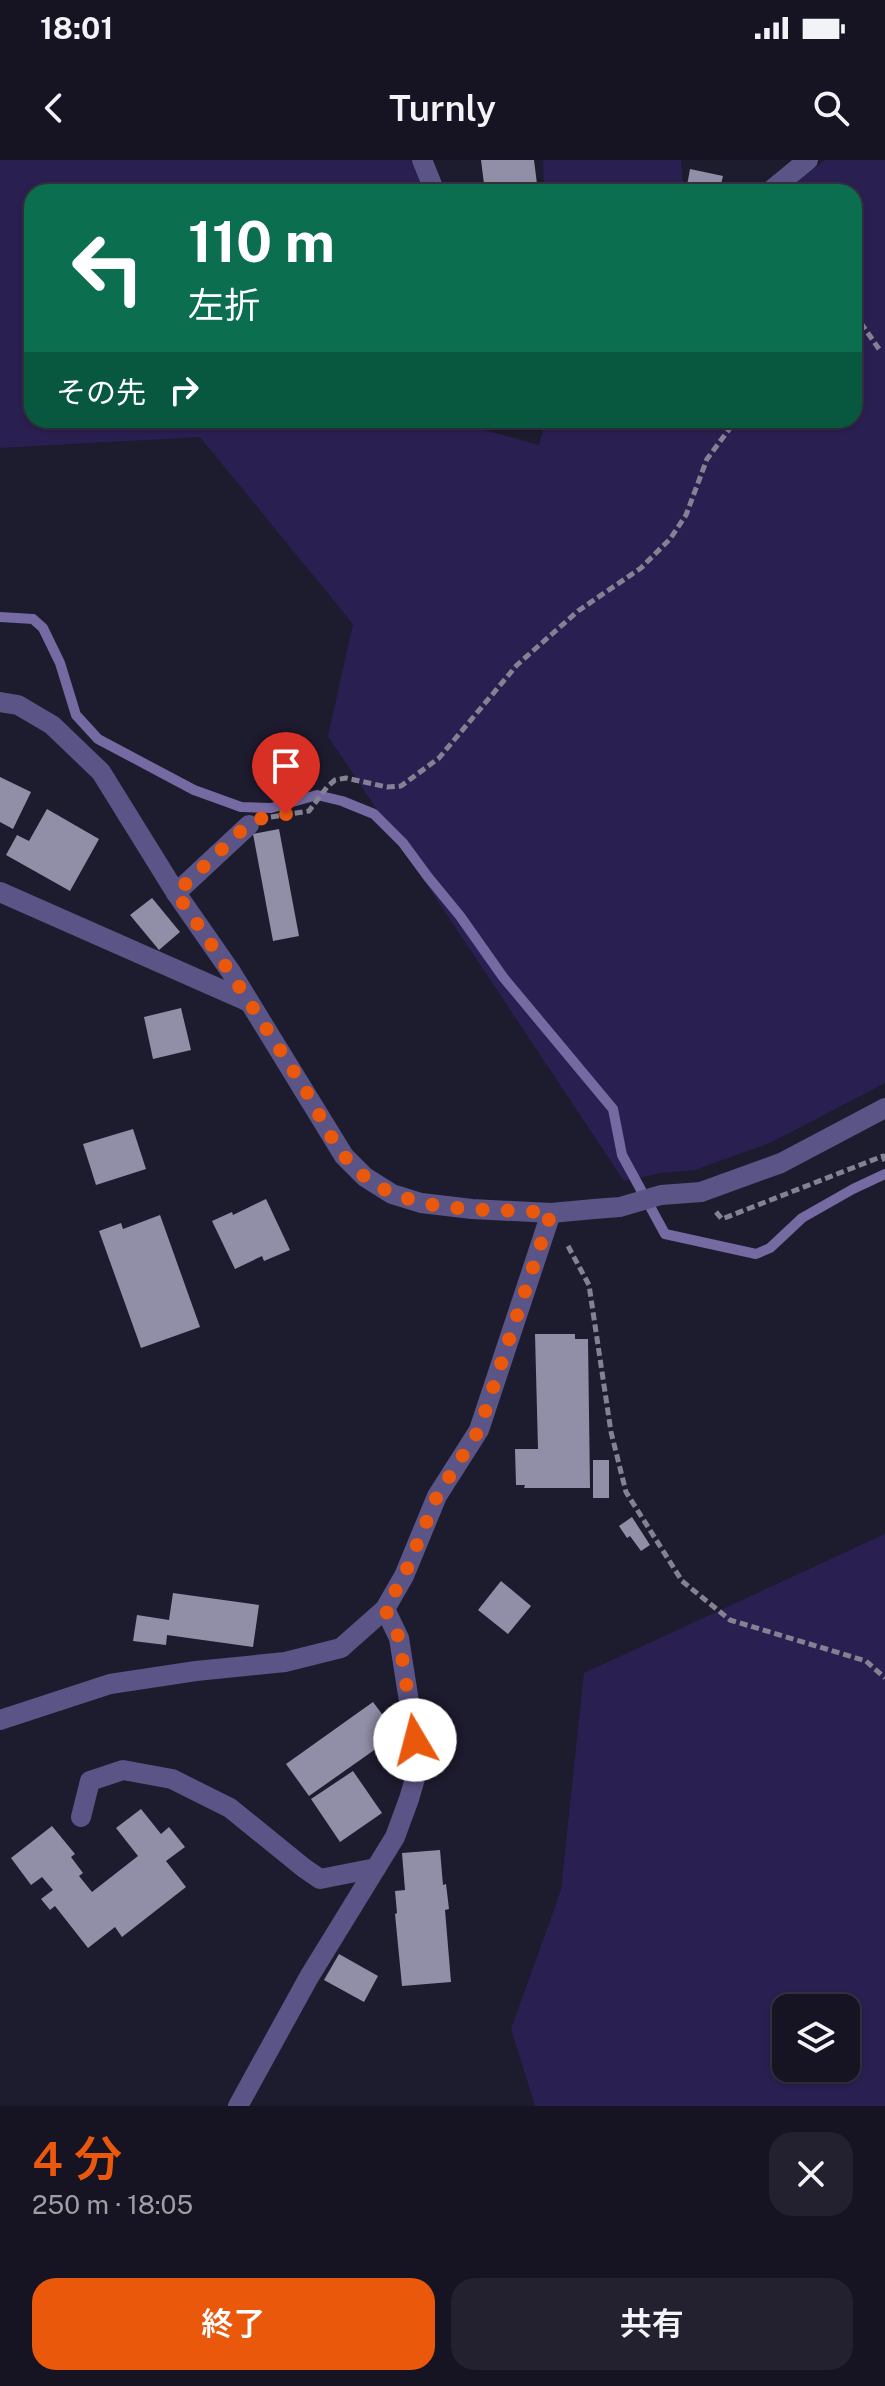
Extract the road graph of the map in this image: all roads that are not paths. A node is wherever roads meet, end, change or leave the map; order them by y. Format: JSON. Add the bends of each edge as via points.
{"nodes":[{"id":1,"x":422,"y":160,"type":"edge"},
{"id":2,"x":808,"y":160,"type":"edge"},
{"id":3,"x":432,"y":184,"type":"edge"},
{"id":4,"x":779,"y":184,"type":"edge"},
{"id":5,"x":0,"y":702,"type":"edge"},
{"id":6,"x":249,"y":825,"type":"road end"},
{"id":7,"x":0,"y":892,"type":"edge"},
{"id":8,"x":176,"y":893,"type":"junction"},
{"id":9,"x":247,"y":1001,"type":"junction"},
{"id":10,"x":885,"y":1108,"type":"edge"},
{"id":11,"x":551,"y":1213,"type":"junction"},
{"id":12,"x":385,"y":1609,"type":"junction"},
{"id":13,"x":0,"y":1720,"type":"edge"},
{"id":14,"x":81,"y":1817,"type":"dead end"},
{"id":15,"x":376,"y":1868,"type":"junction"},
{"id":16,"x":238,"y":2106,"type":"edge"}],
"edges":[{"from":1,"to":3,"type":"street"},
{"from":2,"to":4,"type":"street"},
{"from":5,"to":8,"type":"street","via":[[18,705],[52,725],[90,760]]},
{"from":6,"to":8,"type":"street"},
{"from":7,"to":9,"type":"street"},
{"from":8,"to":9,"type":"street"},
{"from":9,"to":11,"type":"street","via":[[344,1156],[365,1177],[392,1194],[421,1203]]},
{"from":10,"to":11,"type":"street","via":[[781,1163],[701,1192]]},
{"from":11,"to":12,"type":"street","via":[[479,1430],[437,1496]]},
{"from":12,"to":13,"type":"street","via":[[341,1648],[285,1662],[110,1684]]},
{"from":12,"to":15,"type":"street","via":[[399,1638],[419,1765],[395,1837]]},
{"from":14,"to":15,"type":"street","via":[[90,1781],[123,1770],[172,1779],[230,1808],[320,1879]]},
{"from":15,"to":16,"type":"street"}]}
